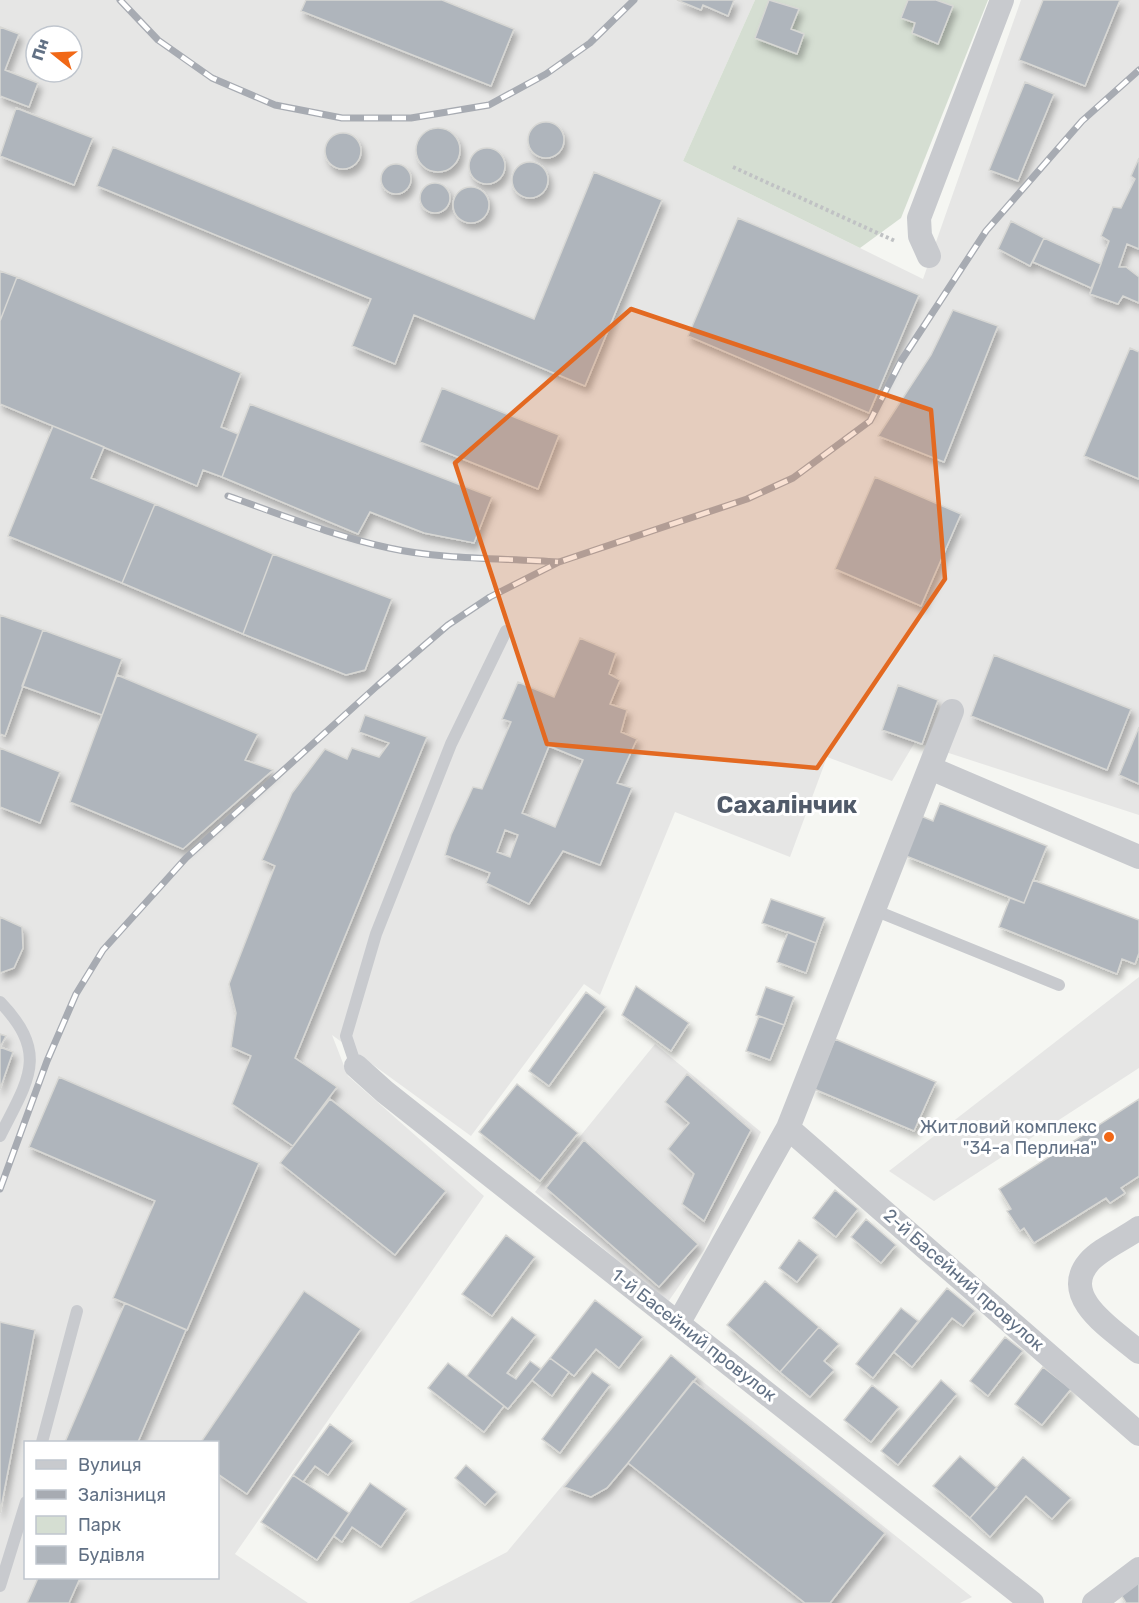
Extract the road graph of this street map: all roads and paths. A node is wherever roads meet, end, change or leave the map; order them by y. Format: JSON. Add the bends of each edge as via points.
{"nodes":[{"id":1,"x":1002,"y":0,"type":"edge"},
{"id":2,"x":733,"y":167,"type":"dead end"},
{"id":3,"x":929,"y":256,"type":"joint"},
{"id":4,"x":506,"y":631,"type":"dead end"},
{"id":5,"x":952,"y":711,"type":"dead end"},
{"id":6,"x":930,"y":768,"type":"junction"},
{"id":7,"x":1139,"y":857,"type":"edge"},
{"id":8,"x":874,"y":910,"type":"junction"},
{"id":9,"x":1059,"y":985,"type":"dead end"},
{"id":10,"x":0,"y":1002,"type":"edge"},
{"id":11,"x":356,"y":1066,"type":"joint"},
{"id":12,"x":788,"y":1128,"type":"junction"},
{"id":13,"x":0,"y":1136,"type":"edge"},
{"id":14,"x":1139,"y":1228,"type":"edge"},
{"id":15,"x":77,"y":1311,"type":"dead end"},
{"id":16,"x":679,"y":1322,"type":"junction"},
{"id":17,"x":1139,"y":1352,"type":"edge"},
{"id":18,"x":1139,"y":1434,"type":"edge"},
{"id":19,"x":43,"y":1441,"type":"edge"},
{"id":20,"x":24,"y":1508,"type":"edge"},
{"id":21,"x":1139,"y":1569,"type":"edge"},
{"id":22,"x":0,"y":1586,"type":"edge"},
{"id":23,"x":1032,"y":1603,"type":"edge"},
{"id":24,"x":1094,"y":1603,"type":"edge"}],
"edges":[{"from":1,"to":3,"type":"street","via":[[919,218],[920,236]]},
{"from":2,"to":3,"type":"path"},
{"from":4,"to":11,"type":"lane","via":[[451,744],[376,934],[346,1036]]},
{"from":5,"to":6,"type":"street"},
{"from":6,"to":7,"type":"street"},
{"from":6,"to":8,"type":"street"},
{"from":8,"to":9,"type":"lane"},
{"from":8,"to":12,"type":"street"},
{"from":10,"to":13,"type":"lane","via":[[17,1020],[31,1049],[28,1080]]},
{"from":11,"to":16,"type":"street","name":"1-й Басейний провулок"},
{"from":12,"to":16,"type":"street"},
{"from":12,"to":18,"type":"street","name":"2-й Басейний провулок"},
{"from":14,"to":17,"type":"street","via":[[1089,1262],[1079,1289],[1084,1304]]},
{"from":15,"to":19,"type":"lane"},
{"from":16,"to":23,"type":"street","name":"1-й Басейний провулок"},
{"from":20,"to":22,"type":"lane"},
{"from":21,"to":24,"type":"street"}]}
